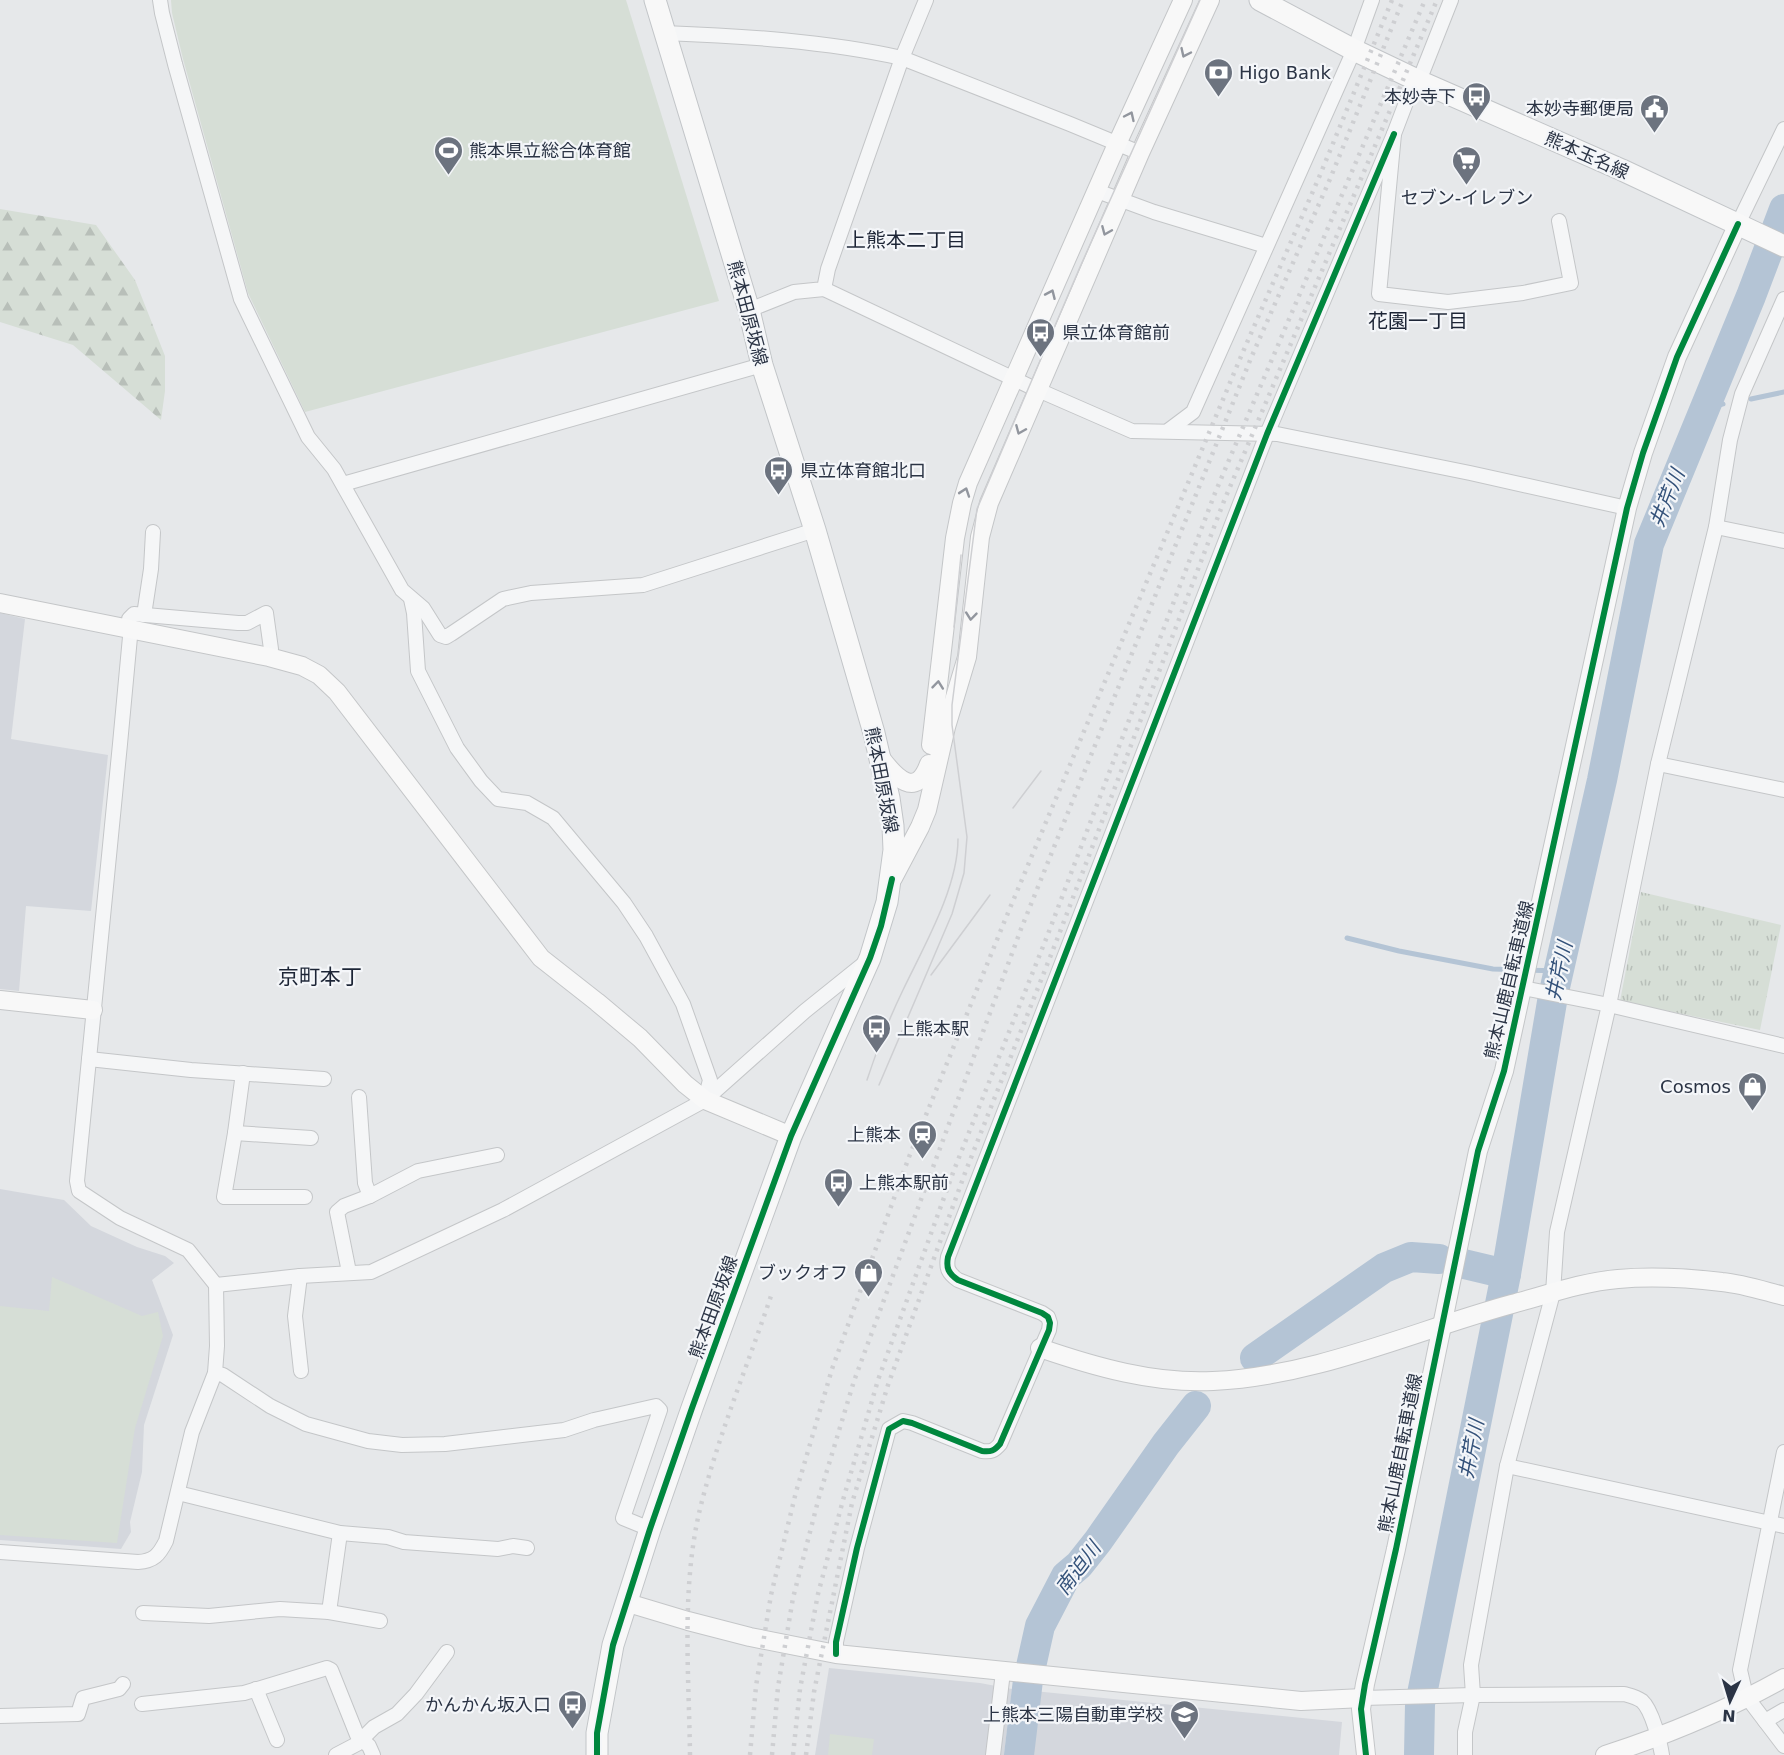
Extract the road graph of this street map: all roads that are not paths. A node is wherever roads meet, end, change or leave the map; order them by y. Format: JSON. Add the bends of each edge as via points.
{"nodes":[{"id":1,"x":160,"y":0,"type":"edge"},
{"id":2,"x":655,"y":0,"type":"edge"},
{"id":3,"x":926,"y":0,"type":"edge"},
{"id":4,"x":1184,"y":0,"type":"edge"},
{"id":5,"x":1210,"y":0,"type":"edge"},
{"id":6,"x":1260,"y":0,"type":"edge"},
{"id":7,"x":1372,"y":0,"type":"edge"},
{"id":8,"x":1451,"y":0,"type":"edge"},
{"id":9,"x":664,"y":33,"type":"junction"},
{"id":10,"x":1354,"y":50,"type":"junction"},
{"id":11,"x":902,"y":58,"type":"junction"},
{"id":12,"x":1417,"y":80,"type":"junction"},
{"id":13,"x":1784,"y":129,"type":"edge"},
{"id":14,"x":1394,"y":134,"type":"junction"},
{"id":15,"x":1117,"y":144,"type":"junction"},
{"id":16,"x":1140,"y":153,"type":"junction"},
{"id":17,"x":1096,"y":191,"type":"junction"},
{"id":18,"x":1120,"y":200,"type":"junction"},
{"id":19,"x":1558,"y":221,"type":"dead end"},
{"id":20,"x":1743,"y":227,"type":"junction"},
{"id":21,"x":1266,"y":246,"type":"junction"},
{"id":22,"x":1784,"y":246,"type":"edge"},
{"id":23,"x":824,"y":289,"type":"junction"},
{"id":24,"x":1784,"y":299,"type":"edge"},
{"id":25,"x":749,"y":310,"type":"junction"},
{"id":26,"x":762,"y":365,"type":"junction"},
{"id":27,"x":1014,"y":379,"type":"junction"},
{"id":28,"x":1038,"y":389,"type":"junction"},
{"id":29,"x":1169,"y":430,"type":"junction"},
{"id":30,"x":1267,"y":434,"type":"junction"},
{"id":31,"x":343,"y":484,"type":"junction"},
{"id":32,"x":1627,"y":508,"type":"junction"},
{"id":33,"x":1716,"y":527,"type":"junction"},
{"id":34,"x":815,"y":530,"type":"junction"},
{"id":35,"x":153,"y":532,"type":"dead end"},
{"id":36,"x":1784,"y":542,"type":"edge"},
{"id":37,"x":411,"y":600,"type":"junction"},
{"id":38,"x":0,"y":603,"type":"edge"},
{"id":39,"x":144,"y":615,"type":"junction"},
{"id":40,"x":129,"y":629,"type":"junction"},
{"id":41,"x":268,"y":657,"type":"junction"},
{"id":42,"x":879,"y":754,"type":"junction"},
{"id":43,"x":929,"y":764,"type":"junction"},
{"id":44,"x":1658,"y":764,"type":"junction"},
{"id":45,"x":1784,"y":790,"type":"edge"},
{"id":46,"x":927,"y":810,"type":"junction"},
{"id":47,"x":892,"y":879,"type":"junction"},
{"id":48,"x":870,"y":958,"type":"junction"},
{"id":49,"x":1524,"y":985,"type":"junction"},
{"id":50,"x":0,"y":1000,"type":"edge"},
{"id":51,"x":1609,"y":1005,"type":"junction"},
{"id":52,"x":93,"y":1010,"type":"junction"},
{"id":53,"x":1784,"y":1046,"type":"edge"},
{"id":54,"x":89,"y":1059,"type":"junction"},
{"id":55,"x":243,"y":1073,"type":"junction"},
{"id":56,"x":324,"y":1080,"type":"dead end"},
{"id":57,"x":359,"y":1097,"type":"dead end"},
{"id":58,"x":705,"y":1100,"type":"junction"},
{"id":59,"x":236,"y":1133,"type":"junction"},
{"id":60,"x":791,"y":1136,"type":"junction"},
{"id":61,"x":311,"y":1138,"type":"dead end"},
{"id":62,"x":497,"y":1155,"type":"dead end"},
{"id":63,"x":370,"y":1196,"type":"junction"},
{"id":64,"x":305,"y":1197,"type":"dead end"},
{"id":65,"x":349,"y":1272,"type":"junction"},
{"id":66,"x":300,"y":1276,"type":"junction"},
{"id":67,"x":216,"y":1285,"type":"junction"},
{"id":68,"x":1547,"y":1294,"type":"junction"},
{"id":69,"x":1784,"y":1296,"type":"edge"},
{"id":70,"x":1449,"y":1322,"type":"junction"},
{"id":71,"x":1040,"y":1348,"type":"junction"},
{"id":72,"x":301,"y":1371,"type":"dead end"},
{"id":73,"x":215,"y":1373,"type":"junction"},
{"id":74,"x":1784,"y":1452,"type":"edge"},
{"id":75,"x":1507,"y":1466,"type":"junction"},
{"id":76,"x":178,"y":1493,"type":"junction"},
{"id":77,"x":1769,"y":1523,"type":"junction"},
{"id":78,"x":1784,"y":1526,"type":"edge"},
{"id":79,"x":650,"y":1529,"type":"junction"},
{"id":80,"x":340,"y":1533,"type":"junction"},
{"id":81,"x":528,"y":1548,"type":"dead end"},
{"id":82,"x":0,"y":1552,"type":"edge"},
{"id":83,"x":628,"y":1603,"type":"junction"},
{"id":84,"x":329,"y":1612,"type":"junction"},
{"id":85,"x":144,"y":1613,"type":"dead end"},
{"id":86,"x":380,"y":1621,"type":"dead end"},
{"id":87,"x":447,"y":1652,"type":"dead end"},
{"id":88,"x":836,"y":1654,"type":"junction"},
{"id":89,"x":1008,"y":1673,"type":"junction"},
{"id":90,"x":1784,"y":1678,"type":"edge"},
{"id":91,"x":123,"y":1684,"type":"dead end"},
{"id":92,"x":256,"y":1689,"type":"junction"},
{"id":93,"x":1469,"y":1695,"type":"junction"},
{"id":94,"x":1746,"y":1696,"type":"junction"},
{"id":95,"x":1371,"y":1698,"type":"junction"},
{"id":96,"x":142,"y":1704,"type":"dead end"},
{"id":97,"x":1784,"y":1710,"type":"edge"},
{"id":98,"x":0,"y":1716,"type":"edge"},
{"id":99,"x":1765,"y":1721,"type":"junction"},
{"id":100,"x":363,"y":1739,"type":"junction"},
{"id":101,"x":277,"y":1740,"type":"dead end"},
{"id":102,"x":1660,"y":1746,"type":"edge"},
{"id":103,"x":1784,"y":1746,"type":"edge"},
{"id":104,"x":336,"y":1755,"type":"edge"},
{"id":105,"x":374,"y":1755,"type":"edge"},
{"id":106,"x":597,"y":1755,"type":"edge"},
{"id":107,"x":993,"y":1755,"type":"edge"},
{"id":108,"x":1366,"y":1755,"type":"edge"},
{"id":109,"x":1466,"y":1755,"type":"edge"},
{"id":110,"x":1605,"y":1755,"type":"edge"}],
"edges":[{"from":1,"to":31,"type":"street","via":[[241,299],[308,438]]},
{"from":2,"to":9,"type":"main road","name":"熊本田原坂線"},
{"from":3,"to":11,"type":"street"},
{"from":15,"to":4,"type":"street","one_way":true},
{"from":5,"to":16,"type":"street","one_way":true},
{"from":6,"to":10,"type":"main road","name":"熊本玉名線"},
{"from":7,"to":10,"type":"street"},
{"from":8,"to":12,"type":"street"},
{"from":9,"to":11,"type":"street","via":[[736,36]]},
{"from":9,"to":25,"type":"main road","name":"熊本田原坂線"},
{"from":10,"to":12,"type":"main road","name":"熊本玉名線"},
{"from":10,"to":21,"type":"street"},
{"from":11,"to":15,"type":"street"},
{"from":11,"to":23,"type":"street"},
{"from":12,"to":14,"type":"street"},
{"from":12,"to":20,"type":"main road","name":"熊本玉名線"},
{"from":13,"to":20,"type":"street"},
{"from":14,"to":19,"type":"street","via":[[1379,294],[1448,302],[1571,283]]},
{"from":14,"to":30,"type":"street"},
{"from":15,"to":16,"type":"street"},
{"from":15,"to":17,"type":"street"},
{"from":16,"to":18,"type":"street"},
{"from":17,"to":18,"type":"street"},
{"from":27,"to":17,"type":"street","one_way":true},
{"from":18,"to":21,"type":"street"},
{"from":18,"to":28,"type":"street","one_way":true},
{"from":20,"to":22,"type":"main road","name":"熊本玉名線"},
{"from":20,"to":32,"type":"street","name":"熊本山鹿自転車道線","via":[[1677,357]]},
{"from":21,"to":29,"type":"street","via":[[1193,412]]},
{"from":23,"to":25,"type":"street","via":[[794,292]]},
{"from":23,"to":27,"type":"street"},
{"from":24,"to":33,"type":"street","via":[[1742,394]]},
{"from":25,"to":26,"type":"main road","name":"熊本田原坂線"},
{"from":26,"to":31,"type":"street"},
{"from":26,"to":34,"type":"main road","name":"熊本田原坂線"},
{"from":27,"to":28,"type":"street"},
{"from":43,"to":27,"type":"street","one_way":true,"via":[[958,522],[968,483]]},
{"from":28,"to":29,"type":"street","via":[[1132,431]]},
{"from":28,"to":46,"type":"street","one_way":true,"via":[[983,519],[967,657]]},
{"from":29,"to":30,"type":"street"},
{"from":30,"to":32,"type":"street"},
{"from":30,"to":71,"type":"street","via":[[948,1257],[950,1274],[958,1280],[1048,1317],[1049,1330]]},
{"from":31,"to":37,"type":"street","via":[[382,557]]},
{"from":32,"to":49,"type":"street","name":"熊本山鹿自転車道線"},
{"from":33,"to":36,"type":"street"},
{"from":33,"to":44,"type":"street"},
{"from":34,"to":37,"type":"street","via":[[643,585],[503,598],[446,637],[440,635],[423,608]]},
{"from":34,"to":42,"type":"main road","name":"熊本田原坂線"},
{"from":35,"to":39,"type":"street"},
{"from":37,"to":58,"type":"street","via":[[418,671],[457,748],[498,799],[527,803],[554,818],[624,903],[683,1004],[710,1080]]},
{"from":38,"to":40,"type":"street"},
{"from":39,"to":40,"type":"street","via":[[131,616]]},
{"from":39,"to":41,"type":"street","via":[[247,623],[266,613],[271,649]]},
{"from":40,"to":41,"type":"street"},
{"from":40,"to":52,"type":"street"},
{"from":41,"to":58,"type":"street","via":[[302,666],[337,692],[541,958],[640,1038]]},
{"from":42,"to":43,"type":"street","via":[[891,772],[904,781],[917,782]]},
{"from":42,"to":47,"type":"main road","name":"熊本田原坂線","via":[[893,826]]},
{"from":43,"to":46,"type":"street"},
{"from":44,"to":45,"type":"street"},
{"from":44,"to":51,"type":"street"},
{"from":46,"to":47,"type":"street"},
{"from":47,"to":48,"type":"main road","name":"熊本田原坂線"},
{"from":48,"to":58,"type":"street"},
{"from":48,"to":60,"type":"main road","name":"熊本田原坂線"},
{"from":49,"to":51,"type":"street"},
{"from":49,"to":70,"type":"street","name":"熊本山鹿自転車道線","via":[[1504,1071],[1478,1151]]},
{"from":50,"to":52,"type":"street"},
{"from":51,"to":53,"type":"street"},
{"from":51,"to":68,"type":"street","via":[[1557,1232]]},
{"from":52,"to":54,"type":"street"},
{"from":54,"to":55,"type":"street"},
{"from":54,"to":67,"type":"street","via":[[78,1191],[120,1218],[188,1250]]},
{"from":55,"to":56,"type":"street"},
{"from":55,"to":59,"type":"street"},
{"from":57,"to":63,"type":"street","via":[[364,1183]]},
{"from":58,"to":60,"type":"street"},
{"from":58,"to":65,"type":"street","via":[[503,1210],[371,1272]]},
{"from":59,"to":61,"type":"street"},
{"from":59,"to":64,"type":"street","via":[[224,1197]]},
{"from":60,"to":79,"type":"main road","name":"熊本田原坂線"},
{"from":62,"to":63,"type":"street","via":[[418,1171]]},
{"from":63,"to":65,"type":"street","via":[[337,1212]]},
{"from":65,"to":66,"type":"street"},
{"from":66,"to":67,"type":"street"},
{"from":66,"to":72,"type":"street","via":[[295,1316]]},
{"from":67,"to":73,"type":"street"},
{"from":68,"to":69,"type":"street","via":[[1617,1279],[1670,1278],[1724,1282]]},
{"from":68,"to":70,"type":"street"},
{"from":68,"to":75,"type":"street"},
{"from":70,"to":71,"type":"street","via":[[1312,1366],[1213,1381],[1130,1373]]},
{"from":70,"to":95,"type":"street","name":"熊本山鹿自転車道線"},
{"from":71,"to":88,"type":"street","via":[[996,1450],[982,1451],[912,1422],[903,1421],[890,1430],[857,1548]]},
{"from":73,"to":76,"type":"street","via":[[192,1432]]},
{"from":73,"to":79,"type":"street","via":[[306,1424],[368,1441],[402,1445],[564,1430],[656,1406],[660,1410],[623,1518]]},
{"from":74,"to":77,"type":"street"},
{"from":75,"to":77,"type":"street"},
{"from":75,"to":93,"type":"street"},
{"from":76,"to":80,"type":"street"},
{"from":76,"to":82,"type":"street","via":[[166,1541],[151,1561]]},
{"from":77,"to":78,"type":"street"},
{"from":77,"to":94,"type":"street","via":[[1740,1670]]},
{"from":79,"to":83,"type":"main road","name":"熊本田原坂線"},
{"from":80,"to":81,"type":"street","via":[[404,1542]]},
{"from":80,"to":84,"type":"street"},
{"from":83,"to":88,"type":"street","via":[[750,1637]]},
{"from":83,"to":106,"type":"main road","name":"熊本田原坂線","via":[[605,1682]]},
{"from":84,"to":85,"type":"street","via":[[275,1608],[209,1616]]},
{"from":84,"to":86,"type":"street"},
{"from":87,"to":100,"type":"street","via":[[397,1714],[374,1727]]},
{"from":88,"to":89,"type":"street"},
{"from":89,"to":95,"type":"street","via":[[1301,1701]]},
{"from":89,"to":107,"type":"street"},
{"from":90,"to":94,"type":"street"},
{"from":91,"to":98,"type":"street","via":[[119,1689],[83,1698],[78,1714]]},
{"from":92,"to":96,"type":"street"},
{"from":92,"to":100,"type":"street","via":[[327,1668],[357,1735]]},
{"from":92,"to":101,"type":"street"},
{"from":93,"to":95,"type":"street"},
{"from":93,"to":102,"type":"street","via":[[1636,1697],[1644,1703]]},
{"from":93,"to":109,"type":"street"},
{"from":94,"to":99,"type":"street"},
{"from":94,"to":102,"type":"street"},
{"from":95,"to":108,"type":"street","name":"熊本山鹿自転車道線","via":[[1362,1709]]},
{"from":97,"to":99,"type":"street"},
{"from":99,"to":103,"type":"street"},
{"from":100,"to":104,"type":"street"},
{"from":100,"to":105,"type":"street"},
{"from":102,"to":110,"type":"street"}]}
